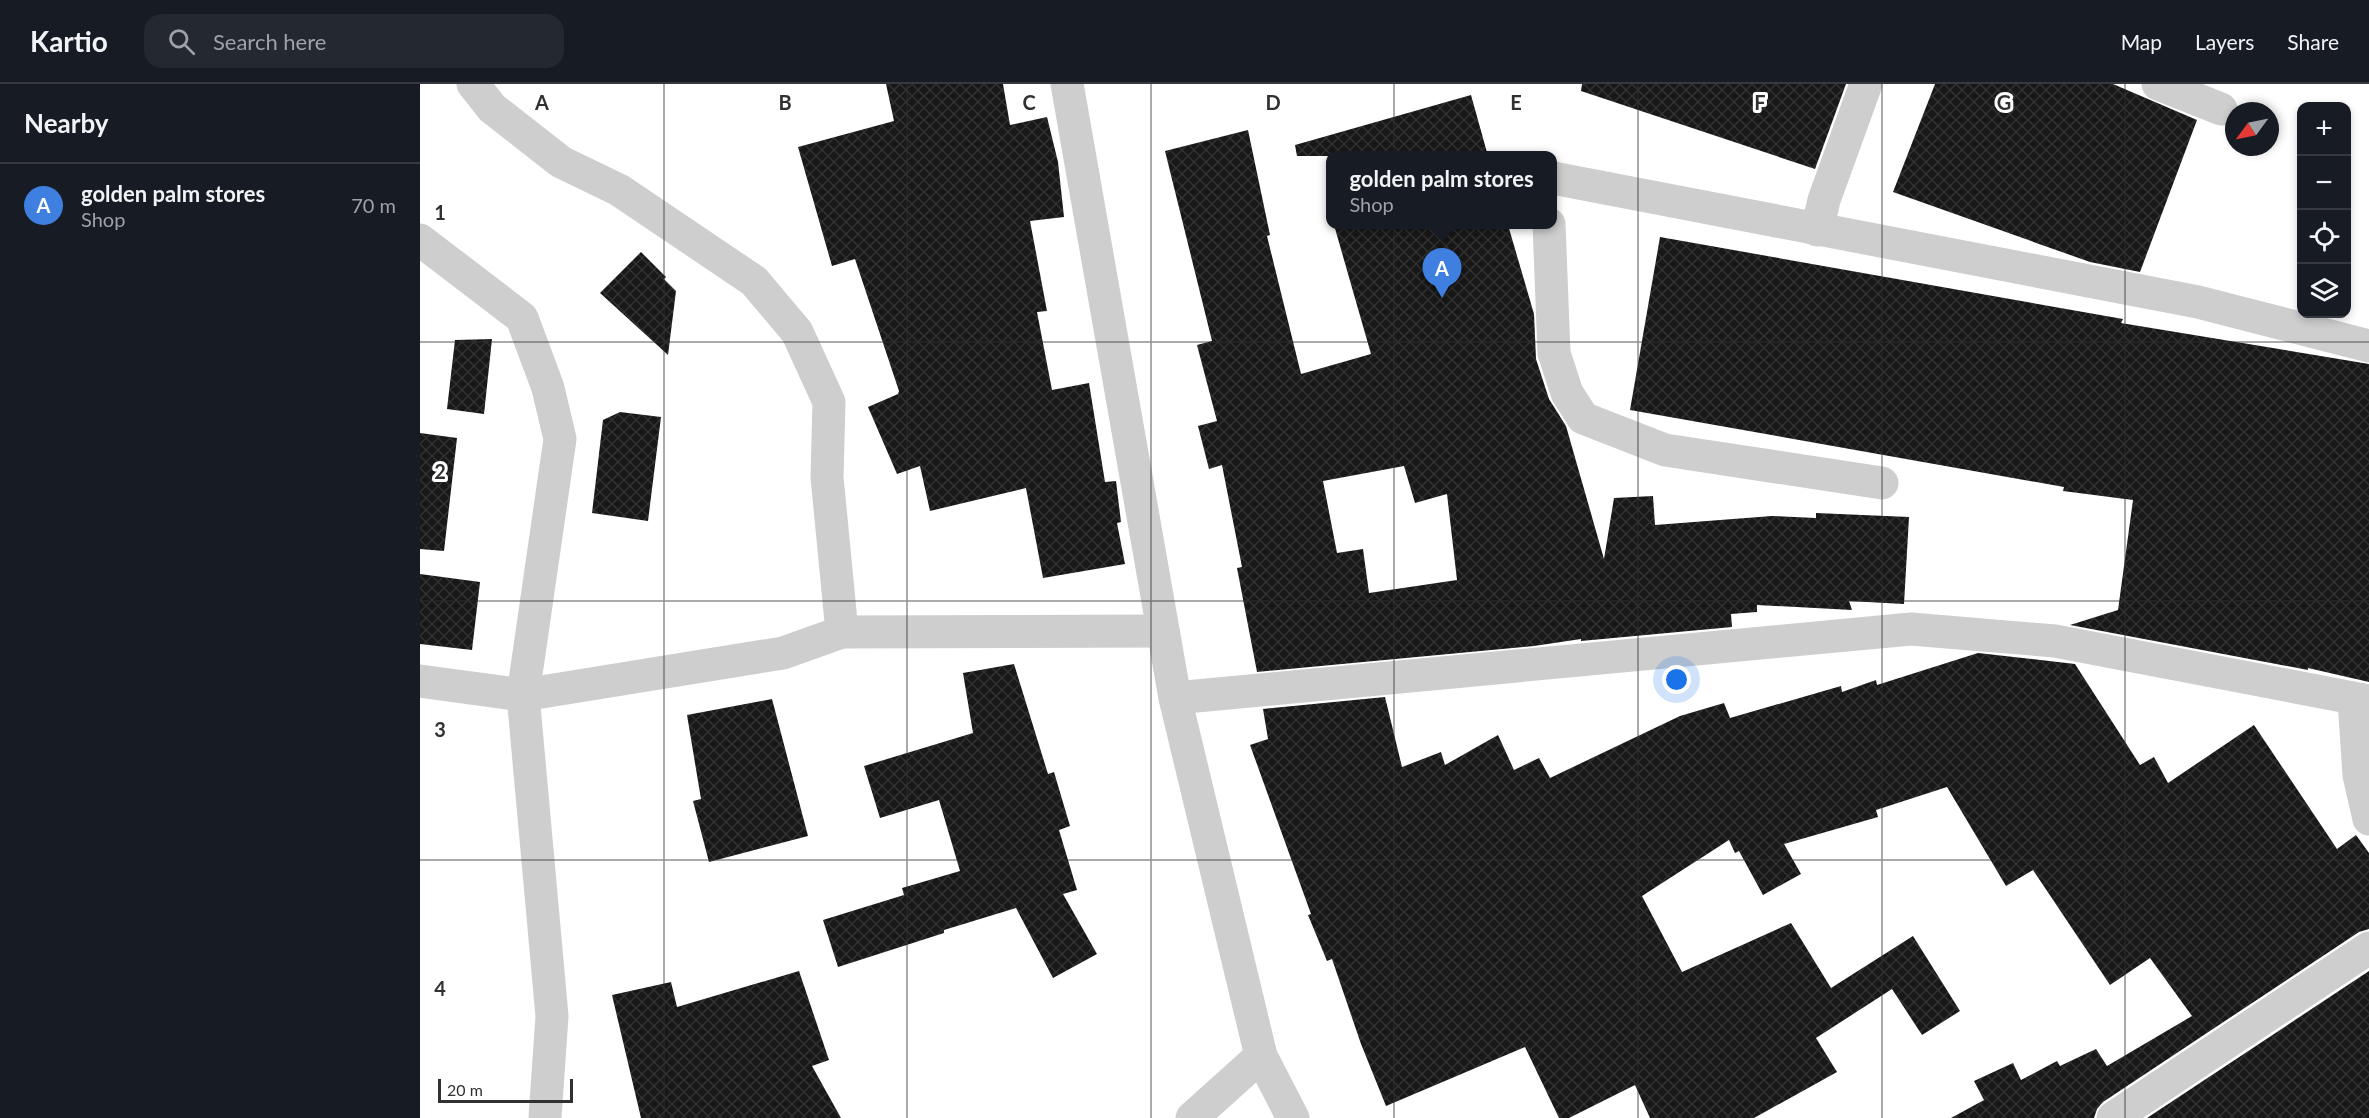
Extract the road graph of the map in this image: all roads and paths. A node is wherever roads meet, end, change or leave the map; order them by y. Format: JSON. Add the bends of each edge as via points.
{"nodes":[{"id":1,"x":473,"y":84,"type":"edge"},
{"id":2,"x":1067,"y":84,"type":"edge"},
{"id":3,"x":1866,"y":84,"type":"edge"},
{"id":4,"x":2158,"y":84,"type":"edge"},
{"id":5,"x":2221,"y":109,"type":"dead end"},
{"id":6,"x":1557,"y":179,"type":"edge"},
{"id":7,"x":1549,"y":229,"type":"edge"},
{"id":8,"x":1817,"y":230,"type":"junction"},
{"id":9,"x":420,"y":240,"type":"edge"},
{"id":10,"x":2369,"y":346,"type":"edge"},
{"id":11,"x":1882,"y":483,"type":"dead end"},
{"id":12,"x":1163,"y":631,"type":"junction"},
{"id":13,"x":842,"y":632,"type":"junction"},
{"id":14,"x":420,"y":681,"type":"edge"},
{"id":15,"x":523,"y":695,"type":"junction"},
{"id":16,"x":1175,"y":698,"type":"junction"},
{"id":17,"x":2361,"y":701,"type":"edge"},
{"id":18,"x":2369,"y":819,"type":"edge"},
{"id":19,"x":2369,"y":948,"type":"edge"},
{"id":20,"x":1261,"y":1056,"type":"junction"},
{"id":21,"x":545,"y":1118,"type":"edge"},
{"id":22,"x":1192,"y":1118,"type":"edge"},
{"id":23,"x":1293,"y":1118,"type":"edge"},
{"id":24,"x":2113,"y":1118,"type":"edge"}],
"edges":[{"from":1,"to":13,"type":"street","via":[[492,108],[561,162],[619,190],[754,281],[797,332],[829,402],[827,477]]},
{"from":2,"to":12,"type":"street"},
{"from":3,"to":8,"type":"street"},
{"from":4,"to":5,"type":"street"},
{"from":6,"to":8,"type":"street"},
{"from":7,"to":11,"type":"street","via":[[1554,352],[1567,393],[1583,418],[1665,450]]},
{"from":8,"to":10,"type":"street","via":[[2198,302]]},
{"from":9,"to":15,"type":"street","via":[[522,318],[548,388],[560,439]]},
{"from":12,"to":13,"type":"street"},
{"from":12,"to":16,"type":"street"},
{"from":13,"to":15,"type":"street","via":[[783,653]]},
{"from":14,"to":15,"type":"street"},
{"from":15,"to":21,"type":"street","via":[[552,1016]]},
{"from":16,"to":17,"type":"street","via":[[1911,629],[2055,641]]},
{"from":16,"to":20,"type":"street"},
{"from":17,"to":18,"type":"street","via":[[2359,775]]},
{"from":19,"to":24,"type":"street"},
{"from":20,"to":22,"type":"street"},
{"from":20,"to":23,"type":"street"}]}
